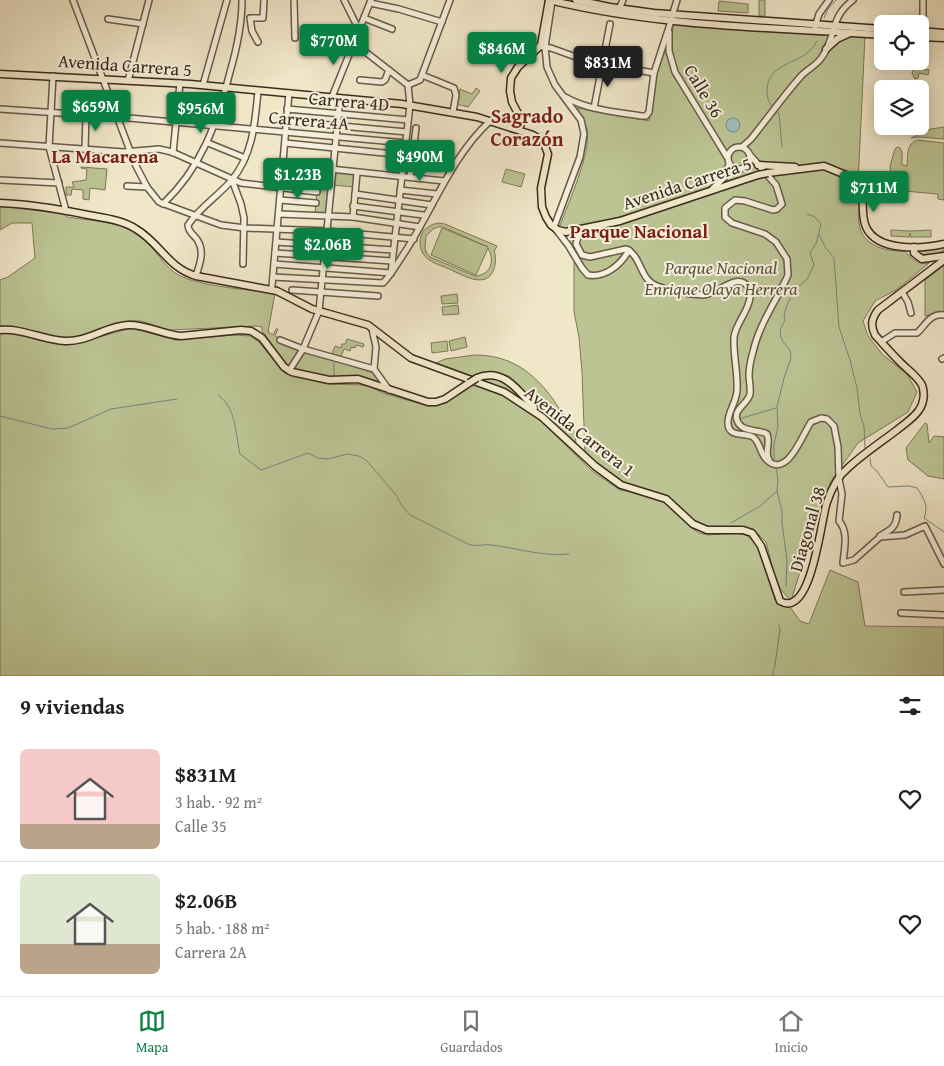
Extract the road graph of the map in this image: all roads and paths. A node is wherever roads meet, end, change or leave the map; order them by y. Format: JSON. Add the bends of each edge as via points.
{"nodes":[{"id":1,"x":73,"y":0,"type":"edge"},
{"id":2,"x":142,"y":0,"type":"edge"},
{"id":3,"x":227,"y":0,"type":"edge"},
{"id":4,"x":242,"y":0,"type":"edge"},
{"id":5,"x":264,"y":0,"type":"edge"},
{"id":6,"x":294,"y":0,"type":"edge"},
{"id":7,"x":344,"y":0,"type":"edge"},
{"id":8,"x":450,"y":0,"type":"edge"},
{"id":9,"x":550,"y":0,"type":"edge"},
{"id":10,"x":576,"y":0,"type":"edge"},
{"id":11,"x":622,"y":0,"type":"edge"},
{"id":12,"x":677,"y":0,"type":"edge"},
{"id":13,"x":829,"y":0,"type":"edge"},
{"id":14,"x":853,"y":0,"type":"edge"},
{"id":15,"x":923,"y":0,"type":"edge"},
{"id":16,"x":148,"y":1,"type":"edge"},
{"id":17,"x":370,"y":2,"type":"edge"},
{"id":18,"x":619,"y":9,"type":"junction"},
{"id":19,"x":922,"y":15,"type":"edge"},
{"id":20,"x":364,"y":18,"type":"junction"},
{"id":21,"x":672,"y":18,"type":"junction"},
{"id":22,"x":108,"y":19,"type":"dead end"},
{"id":23,"x":442,"y":22,"type":"junction"},
{"id":24,"x":143,"y":24,"type":"junction"},
{"id":25,"x":610,"y":24,"type":"dead end"},
{"id":26,"x":815,"y":28,"type":"junction"},
{"id":27,"x":833,"y":28,"type":"junction"},
{"id":28,"x":392,"y":29,"type":"dead end"},
{"id":29,"x":874,"y":29,"type":"edge"},
{"id":30,"x":359,"y":30,"type":"junction"},
{"id":31,"x":851,"y":32,"type":"junction"},
{"id":32,"x":929,"y":33,"type":"edge"},
{"id":33,"x":944,"y":33,"type":"edge"},
{"id":34,"x":874,"y":34,"type":"edge"},
{"id":35,"x":929,"y":35,"type":"edge"},
{"id":36,"x":295,"y":38,"type":"dead end"},
{"id":37,"x":944,"y":38,"type":"edge"},
{"id":38,"x":258,"y":42,"type":"dead end"},
{"id":39,"x":354,"y":43,"type":"junction"},
{"id":40,"x":542,"y":48,"type":"junction"},
{"id":41,"x":826,"y":49,"type":"junction"},
{"id":42,"x":602,"y":64,"type":"junction"},
{"id":43,"x":389,"y":70,"type":"junction"},
{"id":44,"x":654,"y":72,"type":"junction"},
{"id":45,"x":0,"y":74,"type":"edge"},
{"id":46,"x":422,"y":75,"type":"junction"},
{"id":47,"x":53,"y":76,"type":"junction"},
{"id":48,"x":104,"y":80,"type":"junction"},
{"id":49,"x":360,"y":80,"type":"dead end"},
{"id":50,"x":128,"y":81,"type":"junction"},
{"id":51,"x":180,"y":83,"type":"junction"},
{"id":52,"x":203,"y":85,"type":"junction"},
{"id":53,"x":408,"y":85,"type":"junction"},
{"id":54,"x":226,"y":88,"type":"junction"},
{"id":55,"x":258,"y":91,"type":"junction"},
{"id":56,"x":289,"y":93,"type":"junction"},
{"id":57,"x":562,"y":95,"type":"junction"},
{"id":58,"x":332,"y":97,"type":"junction"},
{"id":59,"x":340,"y":98,"type":"junction"},
{"id":60,"x":410,"y":105,"type":"junction"},
{"id":61,"x":594,"y":108,"type":"junction"},
{"id":62,"x":0,"y":109,"type":"edge"},
{"id":63,"x":287,"y":110,"type":"junction"},
{"id":64,"x":51,"y":112,"type":"junction"},
{"id":65,"x":453,"y":112,"type":"junction"},
{"id":66,"x":338,"y":114,"type":"junction"},
{"id":67,"x":86,"y":115,"type":"junction"},
{"id":68,"x":118,"y":117,"type":"junction"},
{"id":69,"x":408,"y":120,"type":"junction"},
{"id":70,"x":286,"y":121,"type":"junction"},
{"id":71,"x":490,"y":121,"type":"junction"},
{"id":72,"x":176,"y":122,"type":"junction"},
{"id":73,"x":337,"y":125,"type":"junction"},
{"id":74,"x":215,"y":126,"type":"junction"},
{"id":75,"x":416,"y":128,"type":"dead end"},
{"id":76,"x":511,"y":128,"type":"junction"},
{"id":77,"x":255,"y":129,"type":"junction"},
{"id":78,"x":286,"y":132,"type":"junction"},
{"id":79,"x":407,"y":132,"type":"junction"},
{"id":80,"x":336,"y":136,"type":"junction"},
{"id":81,"x":751,"y":139,"type":"junction"},
{"id":82,"x":0,"y":143,"type":"edge"},
{"id":83,"x":208,"y":143,"type":"junction"},
{"id":84,"x":284,"y":143,"type":"junction"},
{"id":85,"x":406,"y":143,"type":"junction"},
{"id":86,"x":720,"y":144,"type":"junction"},
{"id":87,"x":49,"y":147,"type":"junction"},
{"id":88,"x":742,"y":147,"type":"junction"},
{"id":89,"x":335,"y":148,"type":"junction"},
{"id":90,"x":734,"y":148,"type":"junction"},
{"id":91,"x":85,"y":149,"type":"junction"},
{"id":92,"x":131,"y":151,"type":"junction"},
{"id":93,"x":173,"y":153,"type":"junction"},
{"id":94,"x":749,"y":154,"type":"junction"},
{"id":95,"x":404,"y":155,"type":"junction"},
{"id":96,"x":245,"y":158,"type":"junction"},
{"id":97,"x":728,"y":160,"type":"junction"},
{"id":98,"x":196,"y":164,"type":"junction"},
{"id":99,"x":282,"y":164,"type":"junction"},
{"id":100,"x":758,"y":164,"type":"junction"},
{"id":101,"x":802,"y":168,"type":"junction"},
{"id":102,"x":333,"y":170,"type":"junction"},
{"id":103,"x":358,"y":172,"type":"junction"},
{"id":104,"x":402,"y":177,"type":"junction"},
{"id":105,"x":410,"y":177,"type":"junction"},
{"id":106,"x":282,"y":178,"type":"junction"},
{"id":107,"x":0,"y":180,"type":"edge"},
{"id":108,"x":232,"y":180,"type":"junction"},
{"id":109,"x":444,"y":180,"type":"junction"},
{"id":110,"x":318,"y":182,"type":"dead end"},
{"id":111,"x":59,"y":183,"type":"junction"},
{"id":112,"x":127,"y":186,"type":"dead end"},
{"id":113,"x":147,"y":187,"type":"junction"},
{"id":114,"x":281,"y":188,"type":"junction"},
{"id":115,"x":400,"y":190,"type":"junction"},
{"id":116,"x":317,"y":192,"type":"dead end"},
{"id":117,"x":355,"y":194,"type":"junction"},
{"id":118,"x":437,"y":194,"type":"junction"},
{"id":119,"x":706,"y":194,"type":"junction"},
{"id":120,"x":280,"y":200,"type":"junction"},
{"id":121,"x":399,"y":200,"type":"junction"},
{"id":122,"x":0,"y":203,"type":"edge"},
{"id":123,"x":316,"y":203,"type":"dead end"},
{"id":124,"x":163,"y":204,"type":"junction"},
{"id":125,"x":432,"y":204,"type":"junction"},
{"id":126,"x":354,"y":206,"type":"junction"},
{"id":127,"x":66,"y":211,"type":"junction"},
{"id":128,"x":398,"y":212,"type":"junction"},
{"id":129,"x":278,"y":214,"type":"junction"},
{"id":130,"x":423,"y":215,"type":"dead end"},
{"id":131,"x":328,"y":216,"type":"junction"},
{"id":132,"x":195,"y":217,"type":"junction"},
{"id":133,"x":352,"y":217,"type":"junction"},
{"id":134,"x":396,"y":223,"type":"junction"},
{"id":135,"x":420,"y":227,"type":"junction"},
{"id":136,"x":554,"y":227,"type":"junction"},
{"id":137,"x":245,"y":228,"type":"junction"},
{"id":138,"x":583,"y":229,"type":"junction"},
{"id":139,"x":277,"y":230,"type":"junction"},
{"id":140,"x":327,"y":231,"type":"junction"},
{"id":141,"x":395,"y":237,"type":"junction"},
{"id":142,"x":414,"y":239,"type":"junction"},
{"id":143,"x":276,"y":242,"type":"junction"},
{"id":144,"x":944,"y":244,"type":"edge"},
{"id":145,"x":326,"y":245,"type":"junction"},
{"id":146,"x":914,"y":247,"type":"junction"},
{"id":147,"x":394,"y":250,"type":"junction"},
{"id":148,"x":628,"y":250,"type":"junction"},
{"id":149,"x":275,"y":253,"type":"junction"},
{"id":150,"x":324,"y":256,"type":"junction"},
{"id":151,"x":944,"y":256,"type":"edge"},
{"id":152,"x":392,"y":260,"type":"junction"},
{"id":153,"x":944,"y":260,"type":"edge"},
{"id":154,"x":243,"y":264,"type":"dead end"},
{"id":155,"x":274,"y":264,"type":"junction"},
{"id":156,"x":323,"y":268,"type":"junction"},
{"id":157,"x":391,"y":273,"type":"junction"},
{"id":158,"x":196,"y":276,"type":"junction"},
{"id":159,"x":273,"y":277,"type":"junction"},
{"id":160,"x":322,"y":280,"type":"junction"},
{"id":161,"x":272,"y":286,"type":"dead end"},
{"id":162,"x":292,"y":290,"type":"dead end"},
{"id":163,"x":321,"y":292,"type":"junction"},
{"id":164,"x":902,"y":292,"type":"junction"},
{"id":165,"x":378,"y":296,"type":"dead end"},
{"id":166,"x":319,"y":311,"type":"junction"},
{"id":167,"x":911,"y":313,"type":"dead end"},
{"id":168,"x":944,"y":315,"type":"edge"},
{"id":169,"x":371,"y":327,"type":"junction"},
{"id":170,"x":0,"y":330,"type":"edge"},
{"id":171,"x":386,"y":338,"type":"junction"},
{"id":172,"x":280,"y":340,"type":"dead end"},
{"id":173,"x":881,"y":342,"type":"junction"},
{"id":174,"x":376,"y":347,"type":"junction"},
{"id":175,"x":303,"y":349,"type":"junction"},
{"id":176,"x":374,"y":369,"type":"junction"},
{"id":177,"x":289,"y":371,"type":"junction"},
{"id":178,"x":390,"y":390,"type":"junction"},
{"id":179,"x":542,"y":417,"type":"junction"},
{"id":180,"x":770,"y":463,"type":"junction"},
{"id":181,"x":839,"y":479,"type":"junction"},
{"id":182,"x":676,"y":507,"type":"joint"},
{"id":183,"x":897,"y":515,"type":"dead end"},
{"id":184,"x":880,"y":537,"type":"junction"},
{"id":185,"x":944,"y":564,"type":"edge"},
{"id":186,"x":944,"y":590,"type":"edge"},
{"id":187,"x":904,"y":592,"type":"dead end"},
{"id":188,"x":902,"y":613,"type":"dead end"},
{"id":189,"x":944,"y":615,"type":"edge"}],
"edges":[{"from":1,"to":48,"type":"street"},
{"from":2,"to":16,"type":"street"},
{"from":3,"to":52,"type":"street"},
{"from":4,"to":54,"type":"street","via":[[240,31]]},
{"from":5,"to":38,"type":"street","via":[[263,18],[250,18]]},
{"from":6,"to":36,"type":"street"},
{"from":7,"to":30,"type":"street"},
{"from":8,"to":23,"type":"street"},
{"from":9,"to":21,"type":"main road","via":[[618,14]]},
{"from":9,"to":40,"type":"main road"},
{"from":10,"to":18,"type":"main road"},
{"from":11,"to":18,"type":"street"},
{"from":12,"to":21,"type":"street","name":"Calle 36"},
{"from":13,"to":26,"type":"street","via":[[818,14]]},
{"from":14,"to":27,"type":"street","via":[[841,11]]},
{"from":15,"to":19,"type":"street"},
{"from":16,"to":24,"type":"street"},
{"from":17,"to":20,"type":"street"},
{"from":17,"to":23,"type":"street"},
{"from":18,"to":21,"type":"main road"},
{"from":20,"to":28,"type":"street"},
{"from":20,"to":30,"type":"street"},
{"from":21,"to":26,"type":"main road"},
{"from":21,"to":44,"type":"street","name":"Calle 36"},
{"from":21,"to":86,"type":"street","name":"Calle 36","via":[[669,45],[673,69]]},
{"from":22,"to":24,"type":"street"},
{"from":23,"to":46,"type":"street"},
{"from":24,"to":50,"type":"street"},
{"from":25,"to":42,"type":"street"},
{"from":26,"to":27,"type":"main road"},
{"from":27,"to":29,"type":"main road"},
{"from":27,"to":31,"type":"main road"},
{"from":27,"to":41,"type":"street"},
{"from":30,"to":39,"type":"street"},
{"from":31,"to":34,"type":"main road"},
{"from":31,"to":41,"type":"main road"},
{"from":32,"to":33,"type":"main road"},
{"from":35,"to":37,"type":"main road"},
{"from":39,"to":43,"type":"street"},
{"from":39,"to":58,"type":"street"},
{"from":40,"to":42,"type":"street"},
{"from":40,"to":57,"type":"street","via":[[548,73]]},
{"from":40,"to":76,"type":"main road","via":[[514,72],[510,91],[522,121],[520,126]]},
{"from":41,"to":81,"type":"street"},
{"from":42,"to":44,"type":"street"},
{"from":42,"to":61,"type":"street"},
{"from":43,"to":49,"type":"street","via":[[382,82]]},
{"from":43,"to":53,"type":"street"},
{"from":44,"to":61,"type":"street","name":"Calle 36","via":[[646,116]]},
{"from":45,"to":47,"type":"main road","name":"Avenida Carrera 5"},
{"from":46,"to":53,"type":"street","via":[[419,81]]},
{"from":46,"to":65,"type":"street","via":[[452,87],[456,92]]},
{"from":47,"to":48,"type":"main road","name":"Avenida Carrera 5"},
{"from":47,"to":64,"type":"street"},
{"from":48,"to":50,"type":"main road","name":"Avenida Carrera 5"},
{"from":48,"to":68,"type":"street"},
{"from":50,"to":51,"type":"main road","name":"Avenida Carrera 5"},
{"from":51,"to":52,"type":"main road","name":"Avenida Carrera 5"},
{"from":51,"to":72,"type":"street"},
{"from":52,"to":54,"type":"main road","name":"Avenida Carrera 5"},
{"from":53,"to":60,"type":"street"},
{"from":54,"to":55,"type":"main road","name":"Avenida Carrera 5"},
{"from":54,"to":74,"type":"street"},
{"from":55,"to":56,"type":"main road","name":"Avenida Carrera 5"},
{"from":55,"to":77,"type":"street"},
{"from":56,"to":58,"type":"main road","name":"Avenida Carrera 5"},
{"from":56,"to":63,"type":"street"},
{"from":57,"to":61,"type":"street"},
{"from":57,"to":136,"type":"street","via":[[582,122],[584,138]]},
{"from":58,"to":59,"type":"main road","name":"Avenida Carrera 5"},
{"from":59,"to":60,"type":"main road","name":"Avenida Carrera 5"},
{"from":59,"to":66,"type":"street"},
{"from":60,"to":65,"type":"main road","name":"Avenida Carrera 5"},
{"from":60,"to":69,"type":"street"},
{"from":62,"to":64,"type":"street","name":"Carrera 4A"},
{"from":63,"to":66,"type":"street","name":"Carrera 4D"},
{"from":63,"to":70,"type":"street"},
{"from":64,"to":67,"type":"street","name":"Carrera 4A"},
{"from":64,"to":87,"type":"street"},
{"from":65,"to":71,"type":"main road","name":"Avenida Carrera 5"},
{"from":66,"to":69,"type":"street","name":"Carrera 4D"},
{"from":66,"to":73,"type":"street"},
{"from":67,"to":68,"type":"street","name":"Carrera 4A"},
{"from":67,"to":91,"type":"street"},
{"from":68,"to":72,"type":"street","name":"Carrera 4A"},
{"from":68,"to":92,"type":"street"},
{"from":69,"to":79,"type":"street"},
{"from":70,"to":73,"type":"street"},
{"from":70,"to":78,"type":"street"},
{"from":71,"to":76,"type":"main road","name":"Avenida Carrera 5"},
{"from":71,"to":109,"type":"street","via":[[469,143]]},
{"from":72,"to":74,"type":"street","name":"Carrera 4A"},
{"from":72,"to":93,"type":"street"},
{"from":73,"to":79,"type":"street"},
{"from":73,"to":80,"type":"street"},
{"from":74,"to":77,"type":"street","name":"Carrera 4A"},
{"from":74,"to":83,"type":"street"},
{"from":75,"to":105,"type":"street"},
{"from":76,"to":136,"type":"main road","name":"Avenida Carrera 5","via":[[537,137],[545,145],[548,158],[541,200],[546,217]]},
{"from":77,"to":78,"type":"street","name":"Carrera 4A"},
{"from":77,"to":96,"type":"street"},
{"from":78,"to":80,"type":"street","name":"Carrera 4A"},
{"from":78,"to":84,"type":"street"},
{"from":79,"to":85,"type":"street"},
{"from":80,"to":85,"type":"street","name":"Carrera 4A"},
{"from":80,"to":89,"type":"street"},
{"from":81,"to":88,"type":"street"},
{"from":81,"to":94,"type":"street"},
{"from":82,"to":87,"type":"street"},
{"from":83,"to":96,"type":"street"},
{"from":83,"to":98,"type":"street"},
{"from":84,"to":89,"type":"street"},
{"from":84,"to":99,"type":"street"},
{"from":85,"to":95,"type":"street"},
{"from":86,"to":90,"type":"street","name":"Calle 36"},
{"from":86,"to":97,"type":"street","name":"Calle 36"},
{"from":87,"to":91,"type":"street"},
{"from":87,"to":111,"type":"street"},
{"from":88,"to":90,"type":"street"},
{"from":88,"to":94,"type":"street"},
{"from":89,"to":95,"type":"street"},
{"from":89,"to":102,"type":"street"},
{"from":90,"to":97,"type":"street"},
{"from":91,"to":92,"type":"street"},
{"from":92,"to":93,"type":"street","via":[[159,148]]},
{"from":92,"to":113,"type":"street"},
{"from":93,"to":98,"type":"street"},
{"from":94,"to":97,"type":"street","via":[[749,163],[743,168],[735,169]]},
{"from":94,"to":100,"type":"street"},
{"from":95,"to":104,"type":"street"},
{"from":96,"to":108,"type":"street"},
{"from":97,"to":119,"type":"street","via":[[724,178]]},
{"from":98,"to":108,"type":"street"},
{"from":98,"to":124,"type":"street"},
{"from":99,"to":102,"type":"street"},
{"from":99,"to":106,"type":"street"},
{"from":100,"to":101,"type":"main road"},
{"from":100,"to":180,"type":"street","via":[[776,185],[781,198],[780,207],[773,210],[735,200],[726,206],[724,213],[728,220],[771,237],[785,253],[788,264],[788,275],[755,343],[750,395],[736,416],[741,426],[767,434],[766,454]]},
{"from":101,"to":119,"type":"main road","name":"Avenida Carrera 5","bridge":true,"via":[[758,175]]},
{"from":101,"to":146,"type":"main road","name":"Avenida Carrera 5","via":[[827,166],[857,181],[862,190],[865,227],[879,240],[896,246]]},
{"from":102,"to":103,"type":"street"},
{"from":102,"to":131,"type":"street"},
{"from":103,"to":104,"type":"street"},
{"from":103,"to":117,"type":"street"},
{"from":104,"to":105,"type":"street"},
{"from":104,"to":115,"type":"street"},
{"from":105,"to":109,"type":"street"},
{"from":106,"to":110,"type":"street"},
{"from":106,"to":114,"type":"street"},
{"from":107,"to":111,"type":"street"},
{"from":108,"to":114,"type":"street"},
{"from":108,"to":132,"type":"street"},
{"from":108,"to":137,"type":"street"},
{"from":109,"to":118,"type":"street"},
{"from":111,"to":127,"type":"street"},
{"from":112,"to":113,"type":"street"},
{"from":113,"to":124,"type":"street"},
{"from":114,"to":116,"type":"street"},
{"from":114,"to":120,"type":"street"},
{"from":115,"to":118,"type":"street"},
{"from":115,"to":121,"type":"street"},
{"from":117,"to":121,"type":"street"},
{"from":117,"to":126,"type":"street"},
{"from":118,"to":125,"type":"street"},
{"from":119,"to":138,"type":"main road","name":"Avenida Carrera 5"},
{"from":120,"to":123,"type":"street"},
{"from":120,"to":129,"type":"street"},
{"from":121,"to":125,"type":"street"},
{"from":121,"to":128,"type":"street"},
{"from":122,"to":127,"type":"main road","name":"Avenida Carrera 1"},
{"from":124,"to":132,"type":"street"},
{"from":125,"to":135,"type":"street"},
{"from":126,"to":128,"type":"street"},
{"from":126,"to":133,"type":"street"},
{"from":127,"to":158,"type":"main road","name":"Avenida Carrera 1","via":[[135,228],[176,268]]},
{"from":128,"to":130,"type":"street"},
{"from":128,"to":134,"type":"street"},
{"from":129,"to":131,"type":"street"},
{"from":129,"to":139,"type":"street"},
{"from":131,"to":133,"type":"street"},
{"from":131,"to":140,"type":"street"},
{"from":132,"to":137,"type":"street"},
{"from":132,"to":158,"type":"street","via":[[188,227],[201,250]]},
{"from":133,"to":134,"type":"street"},
{"from":134,"to":135,"type":"street"},
{"from":134,"to":141,"type":"street"},
{"from":135,"to":142,"type":"street"},
{"from":136,"to":138,"type":"main road","name":"Avenida Carrera 5","via":[[566,232]]},
{"from":136,"to":148,"type":"street","via":[[588,275],[603,274],[620,262]]},
{"from":137,"to":139,"type":"street"},
{"from":137,"to":154,"type":"street"},
{"from":138,"to":148,"type":"street","via":[[576,244],[584,256],[590,258]]},
{"from":139,"to":140,"type":"street"},
{"from":139,"to":143,"type":"street"},
{"from":140,"to":141,"type":"street"},
{"from":140,"to":145,"type":"street"},
{"from":141,"to":142,"type":"street"},
{"from":141,"to":147,"type":"street"},
{"from":142,"to":157,"type":"street"},
{"from":143,"to":145,"type":"street"},
{"from":143,"to":149,"type":"street"},
{"from":144,"to":146,"type":"main road"},
{"from":145,"to":147,"type":"street"},
{"from":145,"to":150,"type":"street"},
{"from":146,"to":151,"type":"main road","via":[[914,253],[922,259]]},
{"from":147,"to":152,"type":"street"},
{"from":148,"to":180,"type":"street","via":[[646,278],[660,286],[702,295],[734,282],[748,287],[751,293],[749,303],[735,330],[737,392],[728,423],[734,433],[754,438]]},
{"from":149,"to":150,"type":"street"},
{"from":149,"to":155,"type":"street"},
{"from":150,"to":152,"type":"street"},
{"from":150,"to":156,"type":"street"},
{"from":152,"to":157,"type":"street"},
{"from":153,"to":164,"type":"main road"},
{"from":155,"to":156,"type":"street"},
{"from":155,"to":159,"type":"street"},
{"from":156,"to":157,"type":"street"},
{"from":156,"to":160,"type":"street"},
{"from":157,"to":160,"type":"street","via":[[382,284]]},
{"from":158,"to":166,"type":"main road","name":"Avenida Carrera 1","via":[[272,289]]},
{"from":159,"to":160,"type":"street"},
{"from":159,"to":161,"type":"street"},
{"from":160,"to":163,"type":"street"},
{"from":162,"to":163,"type":"street"},
{"from":163,"to":165,"type":"street"},
{"from":163,"to":166,"type":"street"},
{"from":164,"to":167,"type":"street"},
{"from":164,"to":173,"type":"main road","via":[[874,316],[873,330]]},
{"from":166,"to":169,"type":"main road","name":"Avenida Carrera 1"},
{"from":166,"to":175,"type":"street"},
{"from":168,"to":173,"type":"street","via":[[928,319],[917,332],[895,333]]},
{"from":169,"to":171,"type":"main road","name":"Avenida Carrera 1"},
{"from":169,"to":174,"type":"street"},
{"from":170,"to":177,"type":"main road","via":[[65,341],[84,339],[128,325],[181,336],[246,330],[258,335]]},
{"from":171,"to":174,"type":"street","via":[[380,340]]},
{"from":171,"to":179,"type":"main road","name":"Avenida Carrera 1","via":[[412,358],[498,389]]},
{"from":172,"to":175,"type":"street"},
{"from":173,"to":181,"type":"main road","name":"Diagonal 38","via":[[921,384],[923,403],[916,415],[852,464]]},
{"from":174,"to":176,"type":"street"},
{"from":175,"to":176,"type":"street"},
{"from":175,"to":177,"type":"street"},
{"from":176,"to":178,"type":"street"},
{"from":177,"to":178,"type":"main road","via":[[329,380],[358,379]]},
{"from":178,"to":179,"type":"main road","bridge":true,"via":[[432,403],[445,399],[477,378],[493,375],[509,381]]},
{"from":179,"to":182,"type":"main road","name":"Avenida Carrera 1","via":[[621,486],[666,499]]},
{"from":180,"to":181,"type":"street","via":[[786,462],[811,422],[827,419],[836,432]]},
{"from":181,"to":182,"type":"main road","name":"Diagonal 38","via":[[825,509],[810,576],[802,594],[788,603],[780,601],[761,546],[752,533],[707,530],[693,524]]},
{"from":181,"to":184,"type":"street","via":[[842,494],[839,521],[845,538],[843,563],[854,560]]},
{"from":183,"to":184,"type":"street","via":[[892,529]]},
{"from":184,"to":185,"type":"street","via":[[905,535],[925,526]]},
{"from":186,"to":187,"type":"street"},
{"from":188,"to":189,"type":"street"}]}
